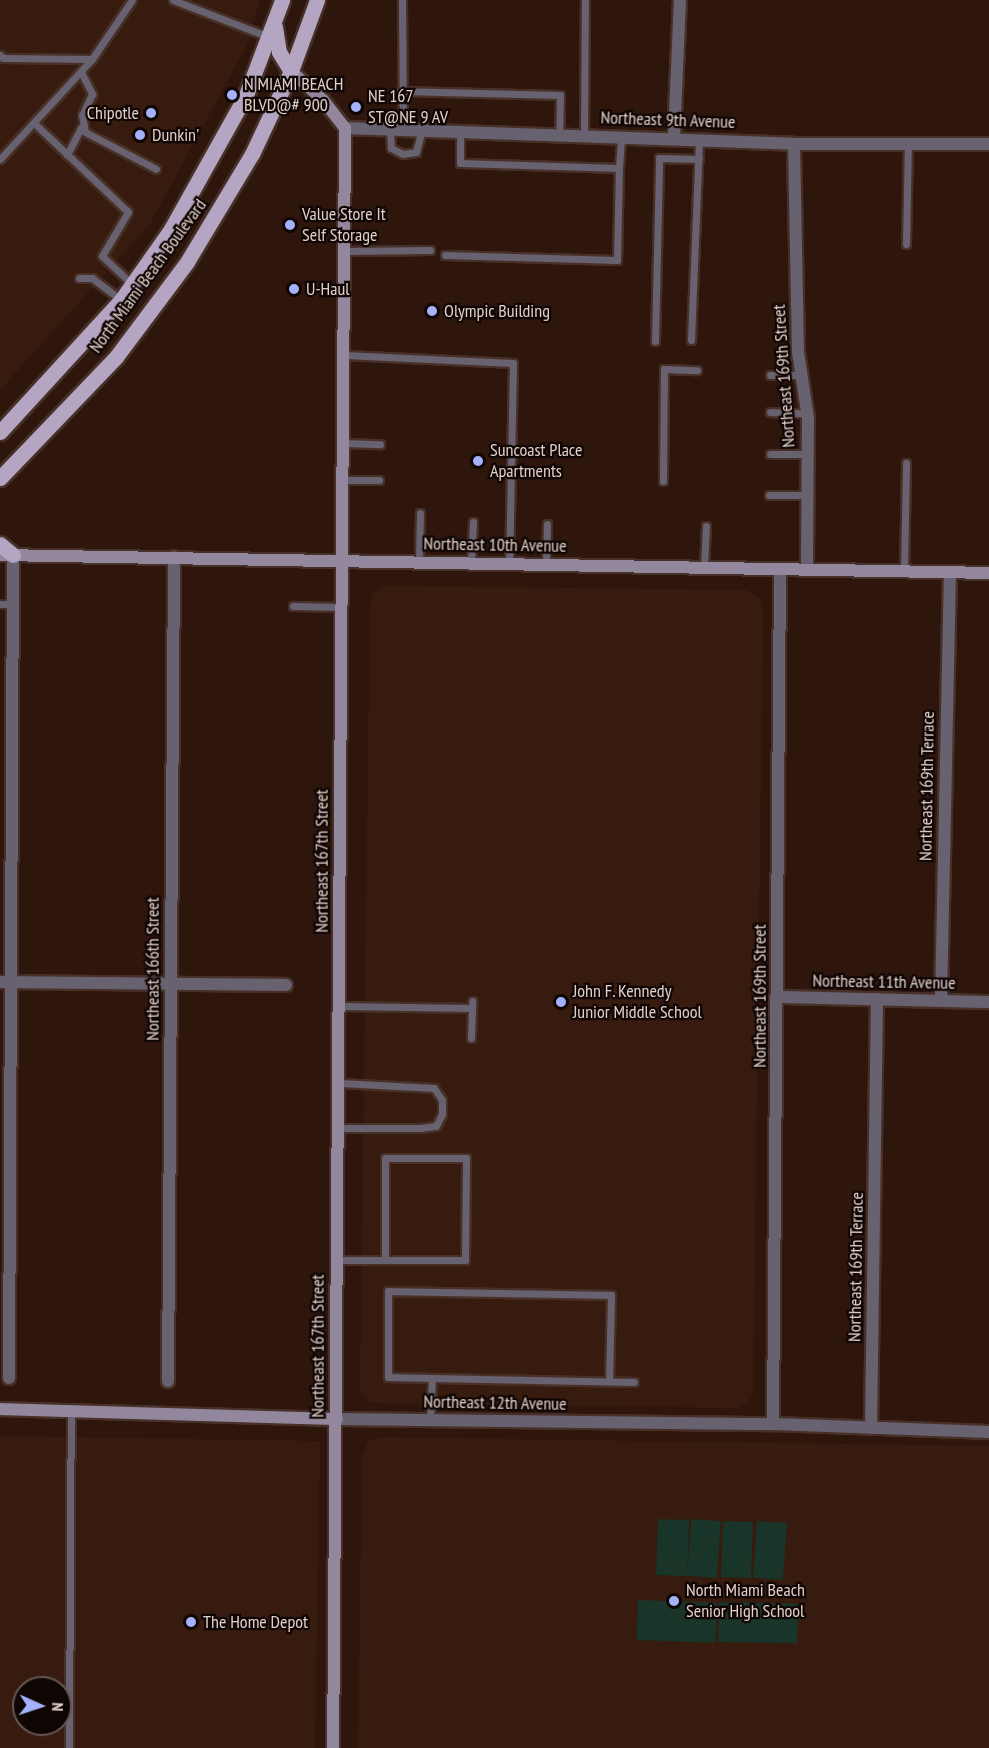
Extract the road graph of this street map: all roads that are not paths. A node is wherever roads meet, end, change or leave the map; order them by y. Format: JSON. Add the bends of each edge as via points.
{"nodes":[{"id":1,"x":132,"y":0,"type":"edge"},
{"id":2,"x":173,"y":0,"type":"edge"},
{"id":3,"x":282,"y":0,"type":"edge"},
{"id":4,"x":317,"y":0,"type":"edge"},
{"id":5,"x":402,"y":0,"type":"edge"},
{"id":6,"x":585,"y":0,"type":"edge"},
{"id":7,"x":680,"y":0,"type":"edge"},
{"id":8,"x":272,"y":30,"type":"junction"},
{"id":9,"x":0,"y":55,"type":"edge"},
{"id":10,"x":92,"y":59,"type":"junction"},
{"id":11,"x":291,"y":71,"type":"junction"},
{"id":12,"x":81,"y":72,"type":"junction"},
{"id":13,"x":400,"y":91,"type":"junction"},
{"id":14,"x":34,"y":123,"type":"junction"},
{"id":15,"x":81,"y":127,"type":"junction"},
{"id":16,"x":345,"y":129,"type":"junction"},
{"id":17,"x":390,"y":130,"type":"junction"},
{"id":18,"x":403,"y":130,"type":"junction"},
{"id":19,"x":422,"y":130,"type":"junction"},
{"id":20,"x":460,"y":132,"type":"junction"},
{"id":21,"x":559,"y":134,"type":"junction"},
{"id":22,"x":584,"y":135,"type":"junction"},
{"id":23,"x":621,"y":136,"type":"junction"},
{"id":24,"x":674,"y":137,"type":"junction"},
{"id":25,"x":699,"y":139,"type":"junction"},
{"id":26,"x":794,"y":144,"type":"junction"},
{"id":27,"x":908,"y":144,"type":"junction"},
{"id":28,"x":989,"y":144,"type":"edge"},
{"id":29,"x":67,"y":155,"type":"junction"},
{"id":30,"x":0,"y":159,"type":"edge"},
{"id":31,"x":699,"y":159,"type":"junction"},
{"id":32,"x":619,"y":168,"type":"junction"},
{"id":33,"x":156,"y":169,"type":"dead end"},
{"id":34,"x":906,"y":244,"type":"dead end"},
{"id":35,"x":430,"y":250,"type":"dead end"},
{"id":36,"x":345,"y":251,"type":"junction"},
{"id":37,"x":445,"y":255,"type":"dead end"},
{"id":38,"x":79,"y":278,"type":"dead end"},
{"id":39,"x":133,"y":285,"type":"junction"},
{"id":40,"x":121,"y":300,"type":"junction"},
{"id":41,"x":691,"y":340,"type":"dead end"},
{"id":42,"x":655,"y":342,"type":"dead end"},
{"id":43,"x":344,"y":355,"type":"junction"},
{"id":44,"x":697,"y":370,"type":"dead end"},
{"id":45,"x":770,"y":375,"type":"dead end"},
{"id":46,"x":801,"y":375,"type":"junction"},
{"id":47,"x":770,"y":412,"type":"dead end"},
{"id":48,"x":807,"y":413,"type":"junction"},
{"id":49,"x":0,"y":432,"type":"edge"},
{"id":50,"x":344,"y":443,"type":"junction"},
{"id":51,"x":380,"y":444,"type":"dead end"},
{"id":52,"x":770,"y":454,"type":"dead end"},
{"id":53,"x":808,"y":454,"type":"junction"},
{"id":54,"x":906,"y":463,"type":"dead end"},
{"id":55,"x":0,"y":478,"type":"edge"},
{"id":56,"x":344,"y":480,"type":"junction"},
{"id":57,"x":380,"y":480,"type":"dead end"},
{"id":58,"x":663,"y":481,"type":"dead end"},
{"id":59,"x":769,"y":495,"type":"dead end"},
{"id":60,"x":808,"y":495,"type":"junction"},
{"id":61,"x":420,"y":513,"type":"dead end"},
{"id":62,"x":473,"y":522,"type":"dead end"},
{"id":63,"x":547,"y":524,"type":"dead end"},
{"id":64,"x":706,"y":526,"type":"dead end"},
{"id":65,"x":0,"y":544,"type":"edge"},
{"id":66,"x":6,"y":555,"type":"edge"},
{"id":67,"x":174,"y":557,"type":"junction"},
{"id":68,"x":343,"y":560,"type":"junction"},
{"id":69,"x":419,"y":561,"type":"junction"},
{"id":70,"x":471,"y":562,"type":"junction"},
{"id":71,"x":509,"y":563,"type":"junction"},
{"id":72,"x":546,"y":564,"type":"junction"},
{"id":73,"x":704,"y":567,"type":"junction"},
{"id":74,"x":780,"y":569,"type":"junction"},
{"id":75,"x":807,"y":569,"type":"junction"},
{"id":76,"x":904,"y":571,"type":"junction"},
{"id":77,"x":950,"y":572,"type":"junction"},
{"id":78,"x":989,"y":573,"type":"edge"},
{"id":79,"x":6,"y":604,"type":"edge"},
{"id":80,"x":293,"y":606,"type":"dead end"},
{"id":81,"x":343,"y":607,"type":"junction"},
{"id":82,"x":6,"y":982,"type":"edge"},
{"id":83,"x":170,"y":984,"type":"junction"},
{"id":84,"x":286,"y":985,"type":"dead end"},
{"id":85,"x":778,"y":997,"type":"junction"},
{"id":86,"x":877,"y":999,"type":"junction"},
{"id":87,"x":940,"y":1001,"type":"junction"},
{"id":88,"x":989,"y":1002,"type":"edge"},
{"id":89,"x":341,"y":1006,"type":"junction"},
{"id":90,"x":471,"y":1038,"type":"dead end"},
{"id":91,"x":340,"y":1083,"type":"junction"},
{"id":92,"x":340,"y":1128,"type":"junction"},
{"id":93,"x":338,"y":1260,"type":"junction"},
{"id":94,"x":385,"y":1260,"type":"junction"},
{"id":95,"x":9,"y":1378,"type":"dead end"},
{"id":96,"x":432,"y":1378,"type":"junction"},
{"id":97,"x":168,"y":1381,"type":"dead end"},
{"id":98,"x":609,"y":1381,"type":"junction"},
{"id":99,"x":634,"y":1382,"type":"dead end"},
{"id":100,"x":0,"y":1409,"type":"edge"},
{"id":101,"x":71,"y":1411,"type":"junction"},
{"id":102,"x":337,"y":1419,"type":"junction"},
{"id":103,"x":430,"y":1420,"type":"junction"},
{"id":104,"x":773,"y":1424,"type":"junction"},
{"id":105,"x":871,"y":1428,"type":"junction"},
{"id":106,"x":989,"y":1432,"type":"edge"},
{"id":107,"x":69,"y":1748,"type":"edge"},
{"id":108,"x":333,"y":1748,"type":"edge"}],
"edges":[{"from":1,"to":10,"type":"lane"},
{"from":2,"to":8,"type":"lane"},
{"from":3,"to":8,"type":"main road"},
{"from":4,"to":11,"type":"main road"},
{"from":5,"to":13,"type":"lane"},
{"from":6,"to":22,"type":"lane"},
{"from":7,"to":24,"type":"street"},
{"from":8,"to":11,"type":"main road"},
{"from":8,"to":39,"type":"main road","name":"North Miami Beach Boulevard","via":[[225,136]]},
{"from":9,"to":10,"type":"lane"},
{"from":10,"to":12,"type":"lane"},
{"from":11,"to":16,"type":"street","via":[[323,100]]},
{"from":11,"to":55,"type":"main road","name":"North Miami Beach Boulevard","via":[[225,205],[187,262],[116,357]]},
{"from":12,"to":14,"type":"lane"},
{"from":12,"to":15,"type":"lane","via":[[92,94]]},
{"from":13,"to":18,"type":"lane"},
{"from":13,"to":21,"type":"lane","via":[[560,94]]},
{"from":14,"to":29,"type":"lane"},
{"from":14,"to":30,"type":"lane"},
{"from":15,"to":29,"type":"lane"},
{"from":15,"to":33,"type":"lane"},
{"from":16,"to":17,"type":"street","name":"Northeast 9th Avenue"},
{"from":16,"to":36,"type":"street","name":"Northeast 167th Street"},
{"from":17,"to":18,"type":"street","name":"Northeast 9th Avenue"},
{"from":17,"to":19,"type":"lane","via":[[391,148],[403,154],[416,152]]},
{"from":18,"to":19,"type":"street","name":"Northeast 9th Avenue"},
{"from":19,"to":20,"type":"street","name":"Northeast 9th Avenue"},
{"from":20,"to":21,"type":"street","name":"Northeast 9th Avenue"},
{"from":20,"to":32,"type":"lane","via":[[460,163]]},
{"from":21,"to":22,"type":"street","name":"Northeast 9th Avenue"},
{"from":22,"to":23,"type":"street","name":"Northeast 9th Avenue"},
{"from":23,"to":24,"type":"street","name":"Northeast 9th Avenue"},
{"from":23,"to":32,"type":"lane"},
{"from":24,"to":25,"type":"street","name":"Northeast 9th Avenue"},
{"from":25,"to":26,"type":"street","name":"Northeast 9th Avenue"},
{"from":25,"to":31,"type":"lane"},
{"from":26,"to":27,"type":"street","name":"Northeast 9th Avenue"},
{"from":26,"to":46,"type":"street","name":"Northeast 169th Street"},
{"from":27,"to":28,"type":"street","name":"Northeast 9th Avenue"},
{"from":27,"to":34,"type":"lane"},
{"from":29,"to":39,"type":"lane","via":[[128,212],[102,256]]},
{"from":31,"to":41,"type":"lane"},
{"from":31,"to":42,"type":"lane","via":[[658,158]]},
{"from":32,"to":37,"type":"lane","via":[[617,260]]},
{"from":35,"to":36,"type":"lane"},
{"from":36,"to":43,"type":"street","name":"Northeast 167th Street"},
{"from":38,"to":40,"type":"lane","via":[[92,278]]},
{"from":39,"to":40,"type":"main road","name":"North Miami Beach Boulevard"},
{"from":40,"to":49,"type":"main road","name":"North Miami Beach Boulevard"},
{"from":43,"to":50,"type":"street","name":"Northeast 167th Street"},
{"from":43,"to":71,"type":"lane","via":[[513,363]]},
{"from":44,"to":58,"type":"lane","via":[[664,369]]},
{"from":45,"to":46,"type":"lane"},
{"from":46,"to":48,"type":"street","name":"Northeast 169th Street"},
{"from":47,"to":48,"type":"lane"},
{"from":48,"to":53,"type":"street","name":"Northeast 169th Street"},
{"from":50,"to":51,"type":"lane"},
{"from":50,"to":56,"type":"street","name":"Northeast 167th Street"},
{"from":52,"to":53,"type":"lane"},
{"from":53,"to":60,"type":"street","name":"Northeast 169th Street"},
{"from":54,"to":76,"type":"lane"},
{"from":56,"to":57,"type":"lane"},
{"from":56,"to":68,"type":"street","name":"Northeast 167th Street"},
{"from":59,"to":60,"type":"lane"},
{"from":60,"to":75,"type":"street","name":"Northeast 169th Street"},
{"from":61,"to":69,"type":"lane"},
{"from":62,"to":70,"type":"lane"},
{"from":63,"to":72,"type":"lane"},
{"from":64,"to":73,"type":"lane"},
{"from":65,"to":66,"type":"main road"},
{"from":66,"to":67,"type":"street","name":"Northeast 10th Avenue"},
{"from":66,"to":79,"type":"street"},
{"from":67,"to":68,"type":"street","name":"Northeast 10th Avenue"},
{"from":67,"to":83,"type":"street","name":"Northeast 166th Street"},
{"from":68,"to":69,"type":"street","name":"Northeast 10th Avenue"},
{"from":68,"to":81,"type":"street","name":"Northeast 167th Street"},
{"from":69,"to":70,"type":"street","name":"Northeast 10th Avenue"},
{"from":70,"to":71,"type":"street","name":"Northeast 10th Avenue"},
{"from":71,"to":72,"type":"street","name":"Northeast 10th Avenue"},
{"from":72,"to":73,"type":"street","name":"Northeast 10th Avenue"},
{"from":73,"to":74,"type":"street","name":"Northeast 10th Avenue"},
{"from":74,"to":75,"type":"street","name":"Northeast 10th Avenue"},
{"from":74,"to":85,"type":"street","name":"Northeast 169th Street"},
{"from":75,"to":76,"type":"street","name":"Northeast 10th Avenue"},
{"from":76,"to":77,"type":"street","name":"Northeast 10th Avenue"},
{"from":77,"to":78,"type":"street","name":"Northeast 10th Avenue"},
{"from":77,"to":87,"type":"street","name":"Northeast 169th Terrace"},
{"from":79,"to":82,"type":"street"},
{"from":80,"to":81,"type":"lane"},
{"from":81,"to":89,"type":"street","name":"Northeast 167th Street"},
{"from":82,"to":83,"type":"street"},
{"from":82,"to":95,"type":"street"},
{"from":83,"to":84,"type":"street"},
{"from":83,"to":97,"type":"street","name":"Northeast 166th Street"},
{"from":85,"to":86,"type":"street","name":"Northeast 11th Avenue"},
{"from":85,"to":104,"type":"street","name":"Northeast 169th Street"},
{"from":86,"to":87,"type":"street","name":"Northeast 11th Avenue"},
{"from":86,"to":105,"type":"street","name":"Northeast 169th Terrace"},
{"from":87,"to":88,"type":"street","name":"Northeast 11th Avenue"},
{"from":89,"to":90,"type":"lane","via":[[472,1004]]},
{"from":89,"to":91,"type":"street","name":"Northeast 167th Street"},
{"from":91,"to":92,"type":"street","name":"Northeast 167th Street"},
{"from":91,"to":92,"type":"lane","via":[[434,1088],[442,1100],[442,1114],[436,1126]]},
{"from":92,"to":93,"type":"street","name":"Northeast 167th Street"},
{"from":93,"to":94,"type":"lane"},
{"from":93,"to":102,"type":"street","name":"Northeast 167th Street"},
{"from":94,"to":94,"type":"lane","via":[[465,1260],[466,1158],[385,1158]]},
{"from":96,"to":98,"type":"lane"},
{"from":96,"to":98,"type":"lane","via":[[388,1377],[388,1291],[611,1295]]},
{"from":96,"to":103,"type":"lane"},
{"from":98,"to":99,"type":"lane"},
{"from":100,"to":101,"type":"street","name":"Northeast 12th Avenue"},
{"from":101,"to":102,"type":"street","name":"Northeast 12th Avenue"},
{"from":101,"to":107,"type":"lane"},
{"from":102,"to":103,"type":"street","name":"Northeast 12th Avenue"},
{"from":102,"to":108,"type":"street","name":"Northeast 167th Street"},
{"from":103,"to":104,"type":"street","name":"Northeast 12th Avenue"},
{"from":104,"to":105,"type":"street","name":"Northeast 12th Avenue"},
{"from":105,"to":106,"type":"street","name":"Northeast 12th Avenue"}]}
